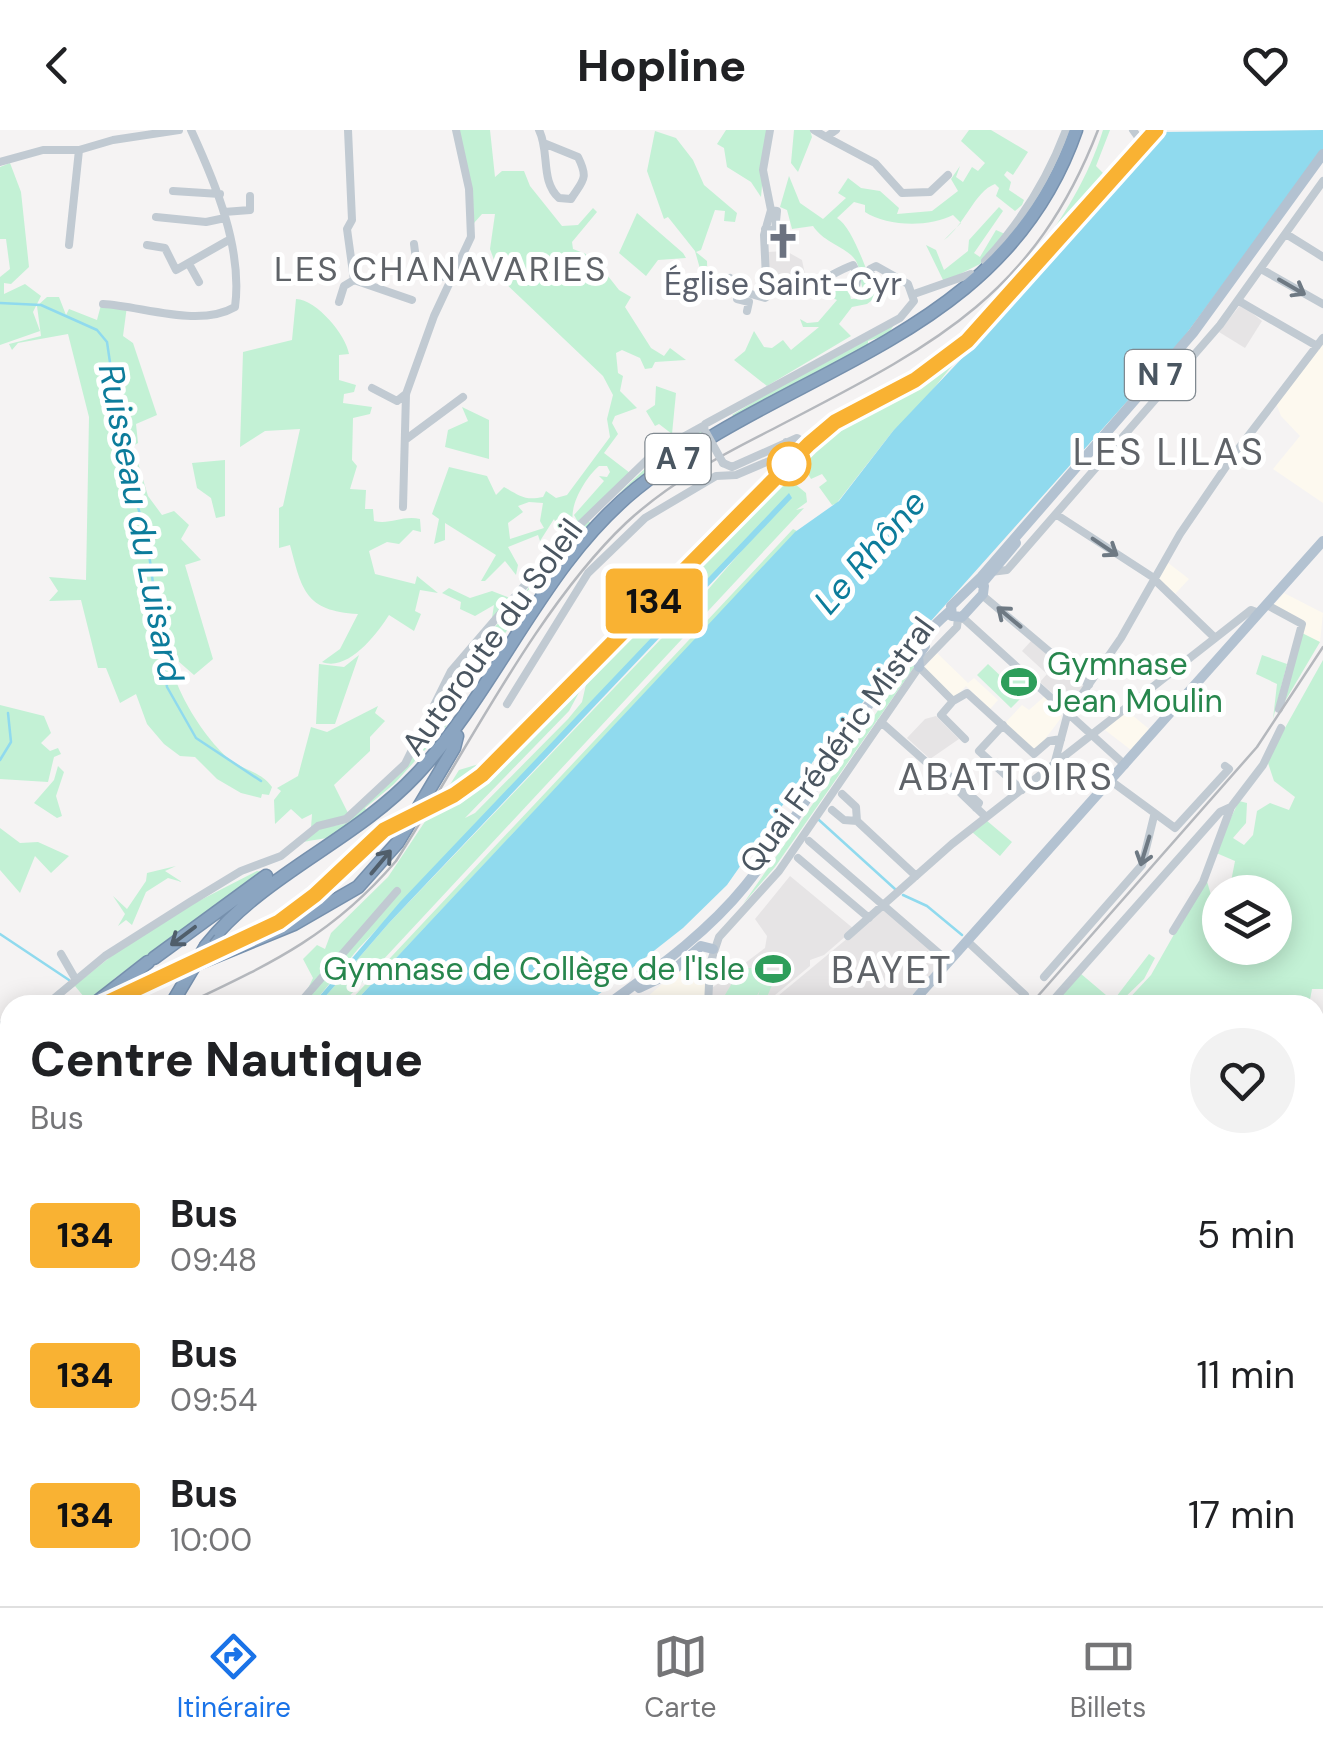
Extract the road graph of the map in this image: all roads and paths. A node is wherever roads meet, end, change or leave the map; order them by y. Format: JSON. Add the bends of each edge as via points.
{"nodes":[{"id":1,"x":178,"y":130,"type":"edge"},
{"id":2,"x":191,"y":130,"type":"edge"},
{"id":3,"x":348,"y":130,"type":"edge"},
{"id":4,"x":456,"y":130,"type":"edge"},
{"id":5,"x":539,"y":130,"type":"edge"},
{"id":6,"x":770,"y":130,"type":"edge"},
{"id":7,"x":814,"y":130,"type":"edge"},
{"id":8,"x":836,"y":130,"type":"edge"},
{"id":9,"x":1066,"y":130,"type":"edge"},
{"id":10,"x":1076,"y":130,"type":"edge"},
{"id":11,"x":1084,"y":130,"type":"edge"},
{"id":12,"x":1133,"y":130,"type":"edge"},
{"id":13,"x":1149,"y":137,"type":"edge"},
{"id":14,"x":826,"y":138,"type":"junction"},
{"id":15,"x":546,"y":144,"type":"junction"},
{"id":16,"x":79,"y":150,"type":"junction"},
{"id":17,"x":1323,"y":154,"type":"edge"},
{"id":18,"x":0,"y":162,"type":"edge"},
{"id":19,"x":1323,"y":162,"type":"edge"},
{"id":20,"x":948,"y":175,"type":"dead end"},
{"id":21,"x":1323,"y":181,"type":"edge"},
{"id":22,"x":173,"y":191,"type":"dead end"},
{"id":23,"x":220,"y":194,"type":"junction"},
{"id":24,"x":250,"y":196,"type":"dead end"},
{"id":25,"x":224,"y":215,"type":"junction"},
{"id":26,"x":156,"y":216,"type":"dead end"},
{"id":27,"x":1286,"y":234,"type":"junction"},
{"id":28,"x":227,"y":241,"type":"junction"},
{"id":29,"x":414,"y":244,"type":"dead end"},
{"id":30,"x":69,"y":245,"type":"dead end"},
{"id":31,"x":148,"y":245,"type":"dead end"},
{"id":32,"x":1323,"y":257,"type":"edge"},
{"id":33,"x":188,"y":264,"type":"junction"},
{"id":34,"x":1261,"y":269,"type":"junction"},
{"id":35,"x":454,"y":278,"type":"junction"},
{"id":36,"x":730,"y":278,"type":"dead end"},
{"id":37,"x":354,"y":280,"type":"junction"},
{"id":38,"x":198,"y":282,"type":"dead end"},
{"id":39,"x":737,"y":290,"type":"junction"},
{"id":40,"x":774,"y":292,"type":"junction"},
{"id":41,"x":914,"y":294,"type":"junction"},
{"id":42,"x":412,"y":300,"type":"dead end"},
{"id":43,"x":1239,"y":301,"type":"junction"},
{"id":44,"x":340,"y":302,"type":"dead end"},
{"id":45,"x":103,"y":304,"type":"dead end"},
{"id":46,"x":1323,"y":304,"type":"edge"},
{"id":47,"x":748,"y":312,"type":"dead end"},
{"id":48,"x":1320,"y":342,"type":"edge"},
{"id":49,"x":372,"y":388,"type":"dead end"},
{"id":50,"x":406,"y":394,"type":"junction"},
{"id":51,"x":463,"y":397,"type":"dead end"},
{"id":52,"x":704,"y":427,"type":"junction"},
{"id":53,"x":405,"y":440,"type":"junction"},
{"id":54,"x":786,"y":442,"type":"junction"},
{"id":55,"x":809,"y":444,"type":"junction"},
{"id":56,"x":403,"y":507,"type":"dead end"},
{"id":57,"x":1057,"y":514,"type":"junction"},
{"id":58,"x":1323,"y":541,"type":"edge"},
{"id":59,"x":991,"y":572,"type":"junction"},
{"id":60,"x":1156,"y":580,"type":"junction"},
{"id":61,"x":981,"y":587,"type":"junction"},
{"id":62,"x":1263,"y":609,"type":"junction"},
{"id":63,"x":955,"y":616,"type":"junction"},
{"id":64,"x":934,"y":634,"type":"junction"},
{"id":65,"x":1214,"y":636,"type":"junction"},
{"id":66,"x":919,"y":667,"type":"junction"},
{"id":67,"x":1089,"y":684,"type":"junction"},
{"id":68,"x":954,"y":701,"type":"junction"},
{"id":69,"x":507,"y":704,"type":"dead end"},
{"id":70,"x":1278,"y":708,"type":"dead end"},
{"id":71,"x":1068,"y":714,"type":"junction"},
{"id":72,"x":881,"y":722,"type":"junction"},
{"id":73,"x":1004,"y":725,"type":"junction"},
{"id":74,"x":1281,"y":728,"type":"dead end"},
{"id":75,"x":1092,"y":735,"type":"junction"},
{"id":76,"x":456,"y":736,"type":"junction"},
{"id":77,"x":965,"y":739,"type":"dead end"},
{"id":78,"x":1061,"y":739,"type":"junction"},
{"id":79,"x":1049,"y":741,"type":"junction"},
{"id":80,"x":1061,"y":754,"type":"junction"},
{"id":81,"x":925,"y":762,"type":"dead end"},
{"id":82,"x":1124,"y":765,"type":"junction"},
{"id":83,"x":1225,"y":766,"type":"dead end"},
{"id":84,"x":1110,"y":781,"type":"junction"},
{"id":85,"x":1022,"y":790,"type":"junction"},
{"id":86,"x":842,"y":794,"type":"dead end"},
{"id":87,"x":1231,"y":807,"type":"junction"},
{"id":88,"x":976,"y":808,"type":"junction"},
{"id":89,"x":832,"y":810,"type":"dead end"},
{"id":90,"x":1154,"y":816,"type":"junction"},
{"id":91,"x":986,"y":817,"type":"junction"},
{"id":92,"x":857,"y":821,"type":"junction"},
{"id":93,"x":809,"y":841,"type":"dead end"},
{"id":94,"x":798,"y":858,"type":"dead end"},
{"id":95,"x":296,"y":864,"type":"junction"},
{"id":96,"x":916,"y":876,"type":"junction"},
{"id":97,"x":1126,"y":882,"type":"junction"},
{"id":98,"x":397,"y":892,"type":"dead end"},
{"id":99,"x":1144,"y":898,"type":"junction"},
{"id":100,"x":885,"y":904,"type":"junction"},
{"id":101,"x":868,"y":918,"type":"junction"},
{"id":102,"x":1173,"y":931,"type":"dead end"},
{"id":103,"x":848,"y":936,"type":"dead end"},
{"id":104,"x":967,"y":940,"type":"junction"},
{"id":105,"x":713,"y":949,"type":"junction"},
{"id":106,"x":61,"y":954,"type":"dead end"},
{"id":107,"x":948,"y":962,"type":"junction"},
{"id":108,"x":1044,"y":977,"type":"dead end"},
{"id":109,"x":76,"y":980,"type":"junction"},
{"id":110,"x":144,"y":986,"type":"junction"},
{"id":111,"x":639,"y":988,"type":"junction"},
{"id":112,"x":118,"y":990,"type":"junction"},
{"id":113,"x":58,"y":995,"type":"edge"},
{"id":114,"x":110,"y":995,"type":"edge"},
{"id":115,"x":113,"y":995,"type":"edge"},
{"id":116,"x":181,"y":995,"type":"edge"},
{"id":117,"x":182,"y":995,"type":"edge"},
{"id":118,"x":307,"y":995,"type":"edge"},
{"id":119,"x":621,"y":995,"type":"edge"},
{"id":120,"x":630,"y":995,"type":"edge"},
{"id":121,"x":709,"y":995,"type":"edge"},
{"id":122,"x":919,"y":995,"type":"edge"},
{"id":123,"x":1025,"y":995,"type":"dead end"},
{"id":124,"x":1057,"y":995,"type":"edge"}],
"edges":[{"from":1,"to":16,"type":"street"},
{"from":2,"to":23,"type":"street"},
{"from":3,"to":37,"type":"street","via":[[357,228]]},
{"from":4,"to":35,"type":"street","via":[[471,237]]},
{"from":5,"to":15,"type":"street"},
{"from":6,"to":40,"type":"street","via":[[763,170],[771,210],[766,278]]},
{"from":7,"to":14,"type":"street"},
{"from":8,"to":14,"type":"street"},
{"from":9,"to":41,"type":"street","via":[[1018,220],[981,266]]},
{"from":10,"to":95,"type":"highway","name":"Autoroute du Soleil","number":"A 7","via":[[1033,216],[980,278],[909,330],[638,487],[570,558],[417,774],[365,820]]},
{"from":11,"to":76,"type":"highway","name":"Autoroute du Soleil","number":"A 7","via":[[1040,219],[966,300],[914,336],[683,464],[613,520],[566,576]]},
{"from":12,"to":13,"type":"street"},
{"from":13,"to":55,"type":"main road","via":[[967,341]]},
{"from":14,"to":20,"type":"street","via":[[874,162],[909,195],[930,192]]},
{"from":15,"to":15,"type":"street","via":[[552,191],[569,200],[586,174],[578,157]]},
{"from":16,"to":18,"type":"street","via":[[43,150]]},
{"from":16,"to":30,"type":"street"},
{"from":17,"to":61,"type":"main road","number":"N 7","via":[[1194,334]]},
{"from":19,"to":59,"type":"main road","number":"N 7","via":[[1192,343]]},
{"from":21,"to":27,"type":"street"},
{"from":22,"to":23,"type":"street"},
{"from":23,"to":25,"type":"street"},
{"from":24,"to":25,"type":"street","via":[[250,210]]},
{"from":25,"to":26,"type":"street","via":[[206,222]]},
{"from":25,"to":28,"type":"street"},
{"from":27,"to":32,"type":"street"},
{"from":27,"to":34,"type":"street"},
{"from":28,"to":33,"type":"street"},
{"from":28,"to":45,"type":"street","via":[[237,274],[233,308],[180,313]]},
{"from":29,"to":35,"type":"street","via":[[417,273]]},
{"from":31,"to":33,"type":"street","via":[[165,248],[176,270]]},
{"from":33,"to":38,"type":"street"},
{"from":34,"to":43,"type":"street"},
{"from":34,"to":46,"type":"street","one_way":true},
{"from":35,"to":50,"type":"street"},
{"from":36,"to":39,"type":"street"},
{"from":37,"to":42,"type":"street"},
{"from":37,"to":44,"type":"street","via":[[344,286]]},
{"from":39,"to":40,"type":"street","via":[[765,298]]},
{"from":39,"to":47,"type":"street","via":[[749,302]]},
{"from":40,"to":41,"type":"street","via":[[830,279],[851,264],[858,270],[859,296],[873,288],[870,269],[876,266]]},
{"from":41,"to":52,"type":"street","via":[[900,318]]},
{"from":43,"to":48,"type":"street"},
{"from":43,"to":57,"type":"street"},
{"from":48,"to":60,"type":"street","via":[[1217,478]]},
{"from":49,"to":50,"type":"street","via":[[397,401]]},
{"from":50,"to":53,"type":"street"},
{"from":51,"to":53,"type":"street"},
{"from":52,"to":54,"type":"street","bridge":true,"via":[[723,463],[732,467]]},
{"from":52,"to":109,"type":"street","via":[[654,453],[543,564],[451,671],[406,764],[340,823],[318,826]]},
{"from":53,"to":56,"type":"street"},
{"from":54,"to":55,"type":"street","via":[[800,438]]},
{"from":54,"to":69,"type":"street","via":[[780,456],[736,475],[716,476],[645,518],[588,574]]},
{"from":55,"to":110,"type":"main road","bridge":true,"via":[[508,750],[454,795],[366,844],[299,908],[258,934]]},
{"from":57,"to":59,"type":"street","via":[[1004,572]]},
{"from":57,"to":60,"type":"street","one_way":true},
{"from":58,"to":62,"type":"main road"},
{"from":59,"to":61,"type":"main road","number":"N 7"},
{"from":60,"to":65,"type":"street"},
{"from":60,"to":67,"type":"street"},
{"from":61,"to":63,"type":"main road","number":"N 7"},
{"from":67,"to":61,"type":"street","one_way":true},
{"from":62,"to":65,"type":"street","via":[[1250,610]]},
{"from":62,"to":70,"type":"street","via":[[1302,624]]},
{"from":62,"to":82,"type":"main road"},
{"from":63,"to":64,"type":"main road","number":"N 7"},
{"from":63,"to":66,"type":"street","name":"Quai Frédéric Mistral","via":[[957,627]]},
{"from":63,"to":71,"type":"street"},
{"from":63,"to":119,"type":"main road","number":"N 7","via":[[887,682],[744,887],[695,938]]},
{"from":64,"to":66,"type":"main road","via":[[919,654]]},
{"from":64,"to":111,"type":"main road","number":"N 7","via":[[752,886],[708,934]]},
{"from":65,"to":75,"type":"street"},
{"from":66,"to":68,"type":"street"},
{"from":66,"to":72,"type":"street","name":"Quai Frédéric Mistral"},
{"from":67,"to":71,"type":"street"},
{"from":68,"to":73,"type":"street","via":[[968,694]]},
{"from":68,"to":77,"type":"street","via":[[941,715]]},
{"from":71,"to":75,"type":"street"},
{"from":71,"to":78,"type":"street"},
{"from":72,"to":81,"type":"street"},
{"from":72,"to":105,"type":"street","name":"Quai Frédéric Mistral","via":[[779,871]]},
{"from":73,"to":79,"type":"street","via":[[1034,754]]},
{"from":73,"to":85,"type":"street","via":[[979,751]]},
{"from":74,"to":87,"type":"street","via":[[1263,766]]},
{"from":75,"to":80,"type":"street"},
{"from":75,"to":82,"type":"street"},
{"from":110,"to":76,"type":"highway","one_way":true,"via":[[304,920],[358,887],[398,842]]},
{"from":76,"to":117,"type":"highway","name":"Autoroute du Soleil","number":"A 7","bridge":true,"via":[[395,805],[269,892],[220,939]]},
{"from":78,"to":79,"type":"street"},
{"from":78,"to":80,"type":"street"},
{"from":79,"to":80,"type":"street"},
{"from":80,"to":85,"type":"street"},
{"from":82,"to":84,"type":"main road"},
{"from":83,"to":90,"type":"street","via":[[1174,828]]},
{"from":84,"to":90,"type":"street"},
{"from":84,"to":104,"type":"main road"},
{"from":85,"to":91,"type":"street"},
{"from":86,"to":92,"type":"street","via":[[856,806]]},
{"from":87,"to":99,"type":"street"},
{"from":87,"to":102,"type":"street","via":[[1203,882]]},
{"from":88,"to":88,"type":"street","via":[[944,778],[944,776],[950,774],[979,803]]},
{"from":88,"to":91,"type":"street"},
{"from":89,"to":92,"type":"street"},
{"from":90,"to":97,"type":"street","one_way":true,"via":[[1142,865]]},
{"from":91,"to":96,"type":"street"},
{"from":92,"to":96,"type":"street"},
{"from":93,"to":100,"type":"street"},
{"from":94,"to":101,"type":"street"},
{"from":95,"to":112,"type":"highway","one_way":true,"via":[[253,884]]},
{"from":95,"to":116,"type":"highway","name":"Autoroute du Soleil","number":"A 7","bridge":true,"via":[[242,905],[206,946]]},
{"from":96,"to":100,"type":"street"},
{"from":97,"to":99,"type":"street"},
{"from":97,"to":108,"type":"street"},
{"from":98,"to":118,"type":"street"},
{"from":99,"to":124,"type":"street"},
{"from":100,"to":101,"type":"street"},
{"from":100,"to":107,"type":"street"},
{"from":101,"to":103,"type":"street"},
{"from":104,"to":107,"type":"main road"},
{"from":104,"to":123,"type":"street"},
{"from":105,"to":111,"type":"main road","via":[[701,946],[670,974]]},
{"from":105,"to":121,"type":"street"},
{"from":106,"to":109,"type":"street"},
{"from":107,"to":122,"type":"main road"},
{"from":109,"to":113,"type":"street"},
{"from":110,"to":112,"type":"main road"},
{"from":111,"to":120,"type":"main road","number":"N 7"},
{"from":112,"to":114,"type":"highway"},
{"from":112,"to":115,"type":"main road"}]}
